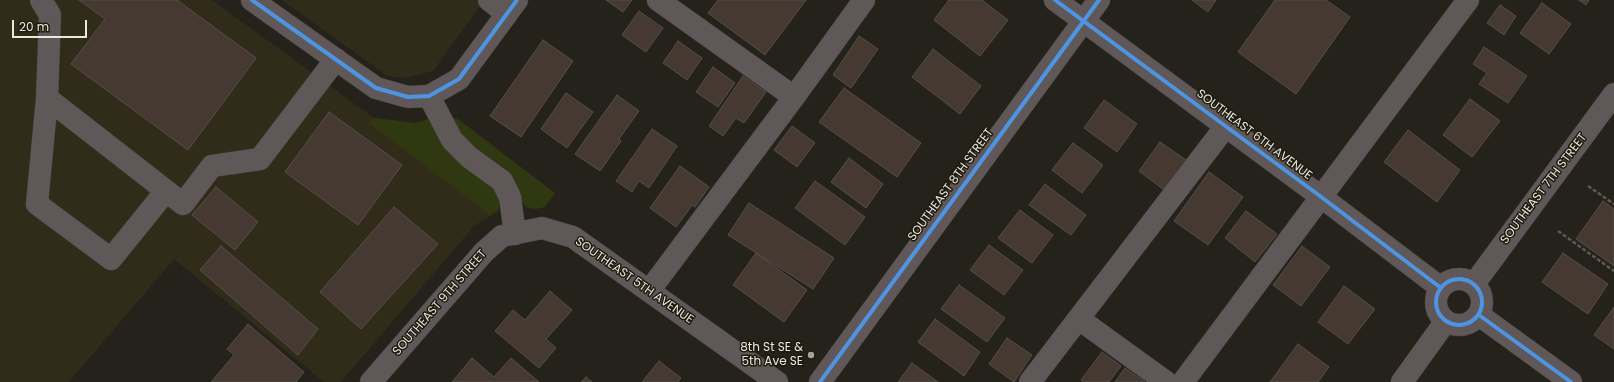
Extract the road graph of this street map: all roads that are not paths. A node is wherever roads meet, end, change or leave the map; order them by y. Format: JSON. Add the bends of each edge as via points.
{"nodes":[{"id":1,"x":41,"y":0,"type":"edge"},
{"id":2,"x":252,"y":0,"type":"edge"},
{"id":3,"x":489,"y":0,"type":"edge"},
{"id":4,"x":658,"y":0,"type":"edge"},
{"id":5,"x":864,"y":0,"type":"edge"},
{"id":6,"x":1055,"y":0,"type":"edge"},
{"id":7,"x":1099,"y":0,"type":"edge"},
{"id":8,"x":1468,"y":0,"type":"edge"},
{"id":9,"x":512,"y":7,"type":"edge"},
{"id":10,"x":1084,"y":22,"type":"junction"},
{"id":11,"x":336,"y":59,"type":"junction"},
{"id":12,"x":1614,"y":94,"type":"edge"},
{"id":13,"x":429,"y":96,"type":"junction"},
{"id":14,"x":794,"y":97,"type":"junction"},
{"id":15,"x":47,"y":98,"type":"junction"},
{"id":16,"x":1226,"y":126,"type":"junction"},
{"id":17,"x":166,"y":191,"type":"junction"},
{"id":18,"x":1320,"y":196,"type":"junction"},
{"id":19,"x":515,"y":234,"type":"junction"},
{"id":20,"x":1474,"y":284,"type":"junction"},
{"id":21,"x":1440,"y":288,"type":"junction"},
{"id":22,"x":649,"y":291,"type":"junction"},
{"id":23,"x":1478,"y":315,"type":"junction"},
{"id":24,"x":1079,"y":319,"type":"junction"},
{"id":25,"x":1446,"y":322,"type":"junction"},
{"id":26,"x":371,"y":382,"type":"edge"},
{"id":27,"x":777,"y":382,"type":"edge"},
{"id":28,"x":820,"y":382,"type":"edge"},
{"id":29,"x":1030,"y":382,"type":"edge"},
{"id":30,"x":1166,"y":382,"type":"edge"},
{"id":31,"x":1182,"y":382,"type":"edge"},
{"id":32,"x":1402,"y":382,"type":"edge"},
{"id":33,"x":1571,"y":382,"type":"edge"}],
"edges":[{"from":1,"to":15,"type":"street","via":[[50,15]]},
{"from":2,"to":11,"type":"street"},
{"from":3,"to":9,"type":"street"},
{"from":4,"to":14,"type":"street"},
{"from":5,"to":14,"type":"street"},
{"from":6,"to":10,"type":"street","name":"SOUTHEAST 6TH AVENUE"},
{"from":7,"to":10,"type":"street","name":"SOUTHEAST 8TH STREET"},
{"from":8,"to":18,"type":"street"},
{"from":9,"to":13,"type":"street","via":[[458,79]]},
{"from":10,"to":16,"type":"street","name":"SOUTHEAST 6TH AVENUE"},
{"from":10,"to":28,"type":"street","name":"SOUTHEAST 8TH STREET"},
{"from":11,"to":13,"type":"street","via":[[376,88],[408,97]]},
{"from":11,"to":17,"type":"street","via":[[260,159],[212,166],[183,204]]},
{"from":12,"to":20,"type":"street","name":"SOUTHEAST 7TH STREET"},
{"from":13,"to":19,"type":"street","via":[[452,140],[469,157],[502,181],[510,197]]},
{"from":14,"to":22,"type":"street"},
{"from":15,"to":17,"type":"street"},
{"from":15,"to":17,"type":"street","via":[[37,204],[111,259]]},
{"from":16,"to":18,"type":"street","name":"SOUTHEAST 6TH AVENUE"},
{"from":16,"to":24,"type":"street"},
{"from":18,"to":21,"type":"street","name":"SOUTHEAST 6TH AVENUE"},
{"from":18,"to":31,"type":"street"},
{"from":19,"to":22,"type":"street","name":"SOUTHEAST 5TH AVENUE","via":[[542,228],[573,237]]},
{"from":19,"to":26,"type":"street","name":"SOUTHEAST 9TH STREET","via":[[502,236],[484,252]]},
{"from":20,"to":21,"type":"street","via":[[1460,278],[1452,279]]},
{"from":20,"to":23,"type":"street","via":[[1483,302]]},
{"from":21,"to":25,"type":"street","via":[[1436,302],[1437,310]]},
{"from":22,"to":27,"type":"street","name":"SOUTHEAST 5TH AVENUE"},
{"from":23,"to":25,"type":"street","via":[[1467,324],[1453,325]]},
{"from":23,"to":33,"type":"street"},
{"from":24,"to":29,"type":"street"},
{"from":24,"to":30,"type":"street"},
{"from":25,"to":32,"type":"street"}]}
